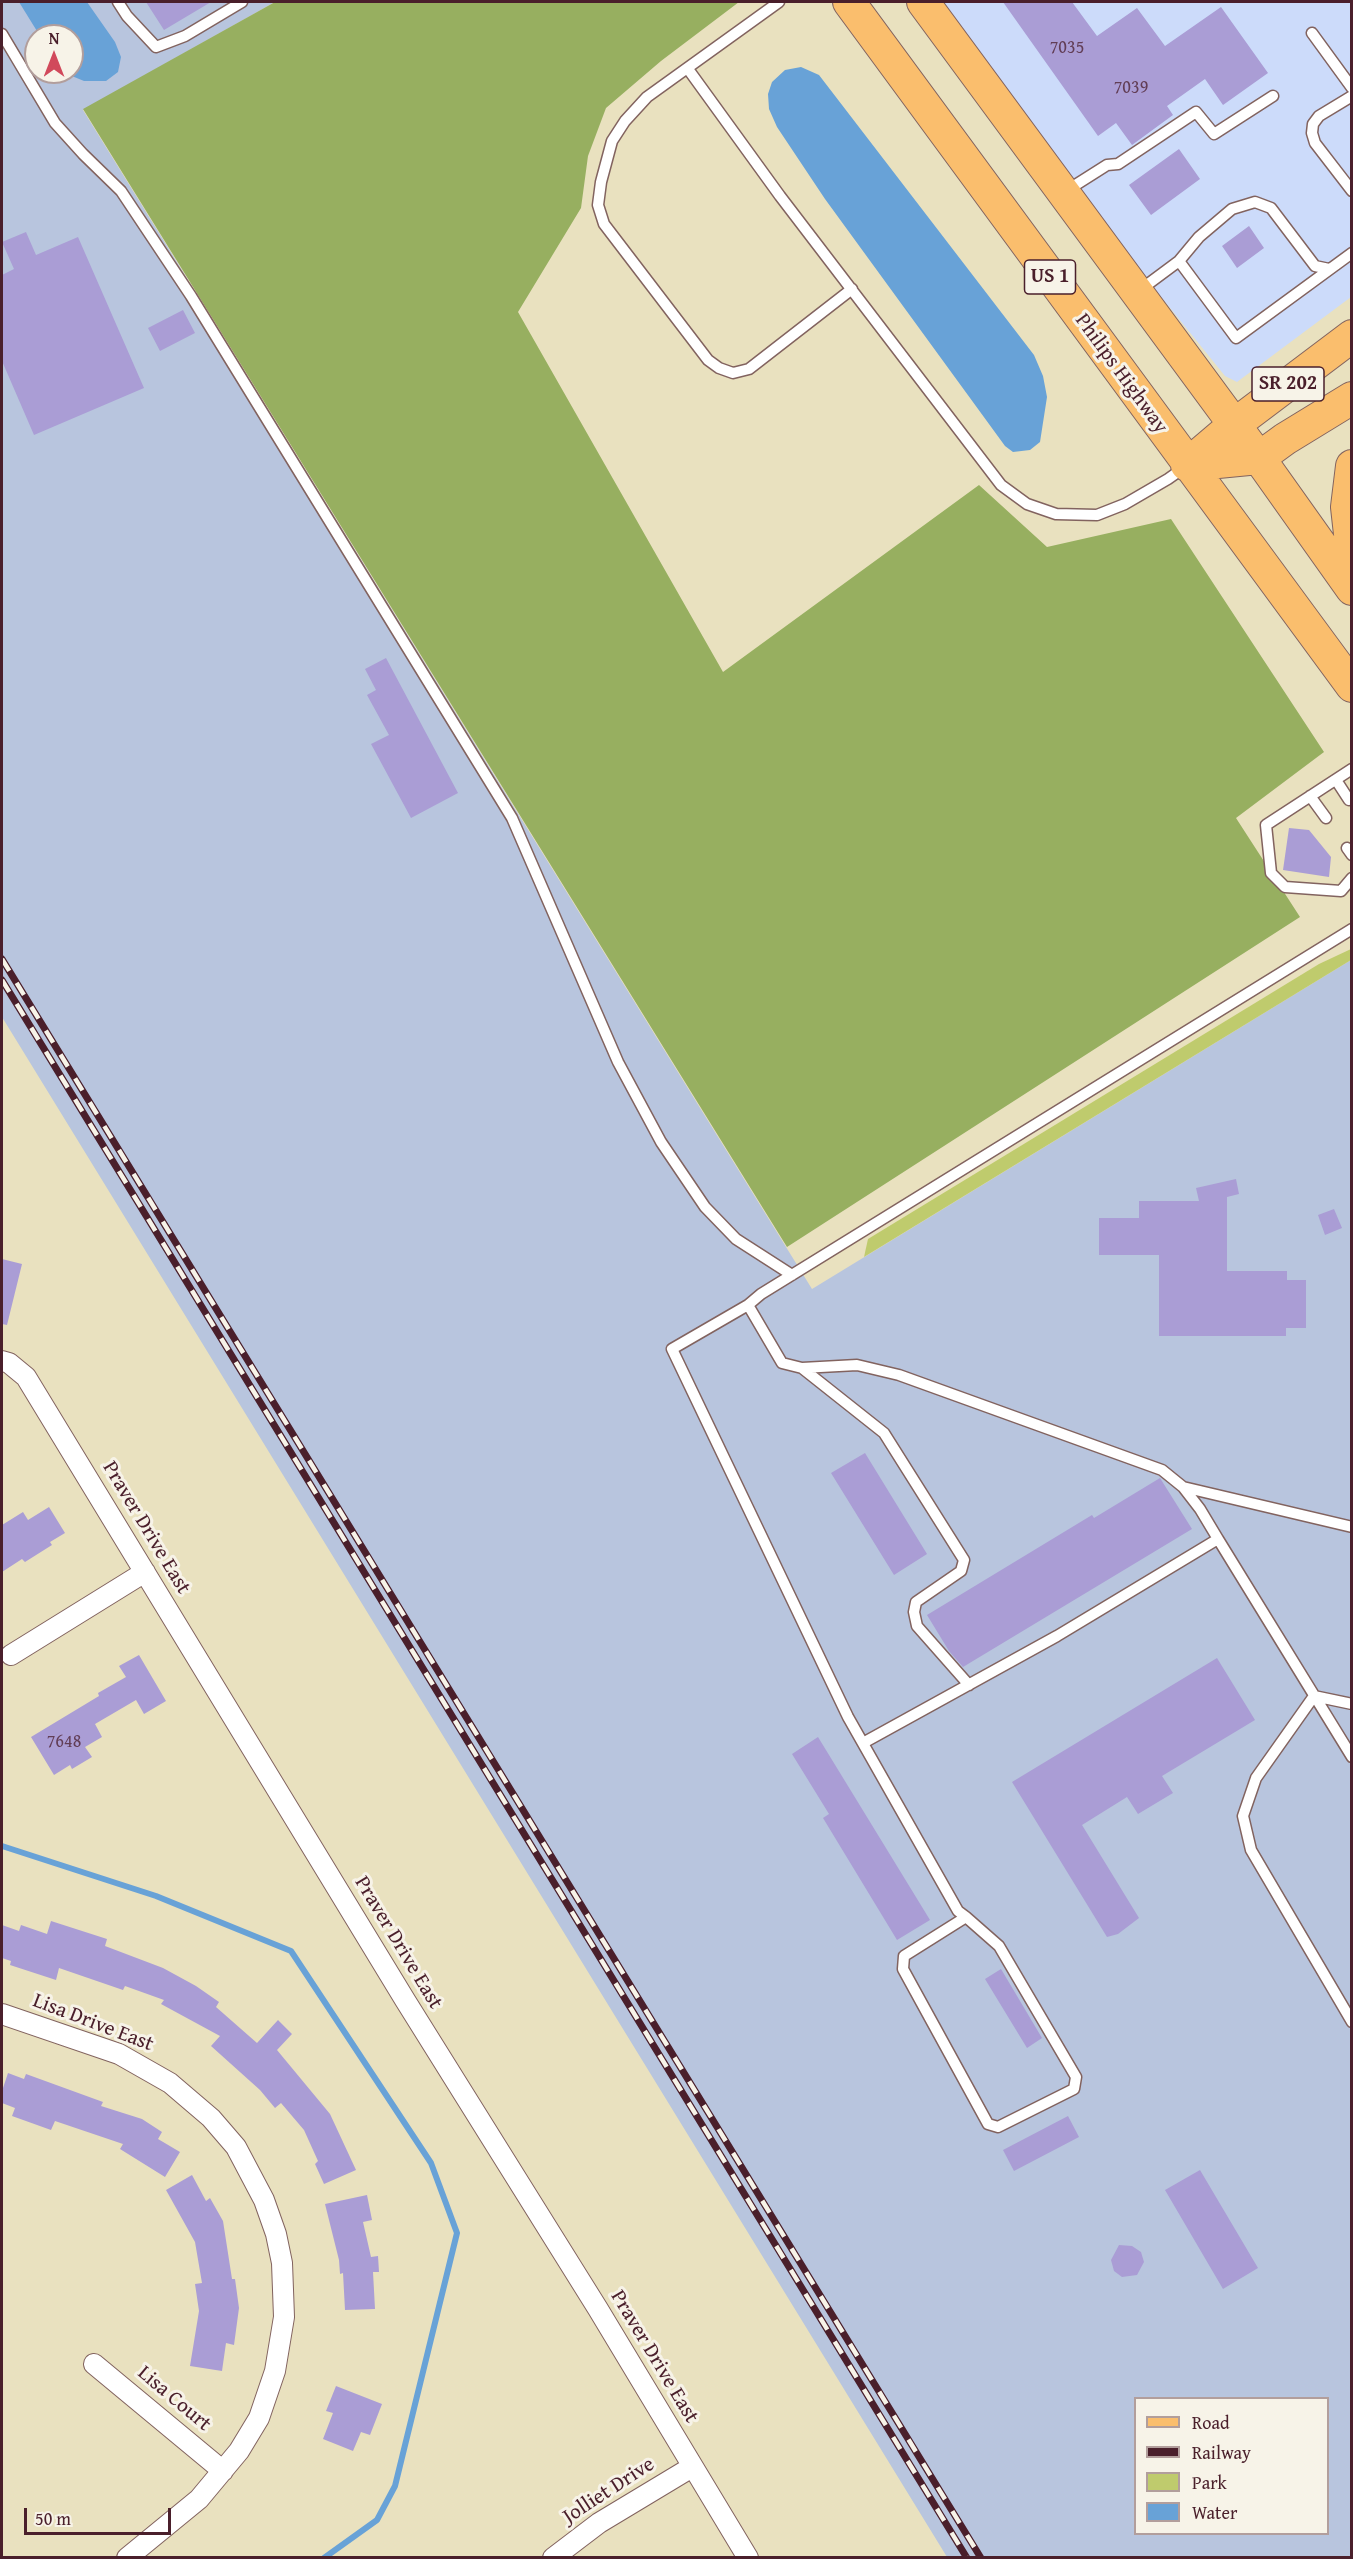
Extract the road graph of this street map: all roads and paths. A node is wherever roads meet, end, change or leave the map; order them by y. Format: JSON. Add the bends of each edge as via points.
{"nodes":[{"id":1,"x":118,"y":2,"type":"edge"},
{"id":2,"x":242,"y":2,"type":"edge"},
{"id":3,"x":778,"y":2,"type":"edge"},
{"id":4,"x":849,"y":2,"type":"edge"},
{"id":5,"x":923,"y":2,"type":"edge"},
{"id":6,"x":1312,"y":33,"type":"dead end"},
{"id":7,"x":2,"y":34,"type":"edge"},
{"id":8,"x":688,"y":69,"type":"junction"},
{"id":9,"x":1352,"y":88,"type":"edge"},
{"id":10,"x":1273,"y":96,"type":"dead end"},
{"id":11,"x":1352,"y":96,"type":"edge"},
{"id":12,"x":1352,"y":191,"type":"edge"},
{"id":13,"x":1063,"y":193,"type":"junction"},
{"id":14,"x":1352,"y":253,"type":"edge"},
{"id":15,"x":1179,"y":261,"type":"junction"},
{"id":16,"x":1329,"y":269,"type":"junction"},
{"id":17,"x":852,"y":289,"type":"junction"},
{"id":18,"x":1136,"y":292,"type":"junction"},
{"id":19,"x":1352,"y":336,"type":"edge"},
{"id":20,"x":1352,"y":398,"type":"edge"},
{"id":21,"x":1234,"y":425,"type":"junction"},
{"id":22,"x":1259,"y":458,"type":"junction"},
{"id":23,"x":1187,"y":465,"type":"junction"},
{"id":24,"x":1352,"y":466,"type":"edge"},
{"id":25,"x":1352,"y":552,"type":"edge"},
{"id":26,"x":1352,"y":589,"type":"edge"},
{"id":27,"x":1352,"y":686,"type":"edge"},
{"id":28,"x":1352,"y":769,"type":"edge"},
{"id":29,"x":1336,"y":780,"type":"junction"},
{"id":30,"x":1310,"y":796,"type":"junction"},
{"id":31,"x":1349,"y":800,"type":"dead end"},
{"id":32,"x":1326,"y":818,"type":"dead end"},
{"id":33,"x":1352,"y":878,"type":"edge"},
{"id":34,"x":1352,"y":929,"type":"edge"},
{"id":35,"x":792,"y":1275,"type":"junction"},
{"id":36,"x":748,"y":1305,"type":"junction"},
{"id":37,"x":2,"y":1361,"type":"edge"},
{"id":38,"x":802,"y":1368,"type":"junction"},
{"id":39,"x":1183,"y":1487,"type":"junction"},
{"id":40,"x":1352,"y":1527,"type":"edge"},
{"id":41,"x":1218,"y":1539,"type":"junction"},
{"id":42,"x":145,"y":1572,"type":"junction"},
{"id":43,"x":11,"y":1655,"type":"dead end"},
{"id":44,"x":969,"y":1685,"type":"junction"},
{"id":45,"x":1314,"y":1696,"type":"junction"},
{"id":46,"x":1352,"y":1704,"type":"edge"},
{"id":47,"x":863,"y":1743,"type":"junction"},
{"id":48,"x":1352,"y":1757,"type":"edge"},
{"id":49,"x":966,"y":1917,"type":"junction"},
{"id":50,"x":2,"y":2014,"type":"edge"},
{"id":51,"x":1352,"y":2022,"type":"edge"},
{"id":52,"x":94,"y":2364,"type":"dead end"},
{"id":53,"x":692,"y":2467,"type":"junction"},
{"id":54,"x":223,"y":2471,"type":"junction"},
{"id":55,"x":127,"y":2558,"type":"edge"},
{"id":56,"x":553,"y":2558,"type":"edge"},
{"id":57,"x":748,"y":2558,"type":"edge"}],
"edges":[{"from":1,"to":2,"type":"lane","via":[[156,47],[185,36]]},
{"from":3,"to":8,"type":"lane"},
{"from":4,"to":23,"type":"main road","name":"Philips Highway","number":"US 1"},
{"from":5,"to":13,"type":"main road","number":"US 1"},
{"from":6,"to":9,"type":"lane"},
{"from":7,"to":35,"type":"lane","via":[[55,123],[121,191],[191,296],[512,818],[618,1062],[660,1142],[720,1223],[736,1239]]},
{"from":8,"to":17,"type":"lane"},
{"from":8,"to":17,"type":"lane","via":[[647,97],[612,141],[598,205],[604,224],[708,360],[733,373],[749,369]]},
{"from":10,"to":13,"type":"lane","via":[[1214,134],[1196,112],[1118,164],[1107,165]]},
{"from":11,"to":12,"type":"lane","via":[[1319,116],[1312,133]]},
{"from":13,"to":18,"type":"main road","number":"US 1"},
{"from":14,"to":16,"type":"lane"},
{"from":15,"to":16,"type":"lane","via":[[1199,237],[1232,209],[1255,202],[1272,208],[1315,266]]},
{"from":15,"to":16,"type":"lane","via":[[1236,338]]},
{"from":15,"to":18,"type":"lane"},
{"from":17,"to":23,"type":"lane","via":[[1000,485],[1027,504],[1056,513],[1098,515],[1125,504]]},
{"from":18,"to":21,"type":"main road","number":"US 1"},
{"from":19,"to":21,"type":"main road","number":"SR 202"},
{"from":20,"to":22,"type":"main road","number":"SR 202"},
{"from":21,"to":22,"type":"main road","number":"US 1"},
{"from":21,"to":23,"type":"main road","number":"SR 202"},
{"from":22,"to":23,"type":"main road"},
{"from":22,"to":26,"type":"main road","number":"US 1"},
{"from":23,"to":27,"type":"main road","name":"Philips Highway","number":"US 1"},
{"from":24,"to":25,"type":"main road","via":[[1347,507]]},
{"from":28,"to":29,"type":"lane"},
{"from":29,"to":30,"type":"lane"},
{"from":29,"to":31,"type":"lane"},
{"from":30,"to":32,"type":"lane"},
{"from":30,"to":33,"type":"lane","via":[[1266,825],[1272,873],[1285,887],[1341,891]]},
{"from":34,"to":35,"type":"lane"},
{"from":35,"to":36,"type":"lane"},
{"from":36,"to":38,"type":"lane","via":[[782,1363]]},
{"from":36,"to":47,"type":"lane","via":[[672,1349]]},
{"from":37,"to":42,"type":"street","name":"Praver Drive East","via":[[26,1377]]},
{"from":38,"to":39,"type":"lane","via":[[857,1365],[899,1375],[1162,1470]]},
{"from":38,"to":44,"type":"lane","via":[[884,1433],[964,1560],[961,1571],[916,1602],[914,1612],[917,1626]]},
{"from":39,"to":40,"type":"lane"},
{"from":39,"to":41,"type":"lane"},
{"from":41,"to":44,"type":"lane"},
{"from":41,"to":45,"type":"lane"},
{"from":42,"to":43,"type":"street"},
{"from":42,"to":53,"type":"street","name":"Praver Drive East"},
{"from":44,"to":47,"type":"lane"},
{"from":45,"to":46,"type":"lane"},
{"from":45,"to":48,"type":"lane"},
{"from":45,"to":51,"type":"lane","via":[[1256,1778],[1243,1816],[1251,1850]]},
{"from":47,"to":49,"type":"lane","via":[[958,1911]]},
{"from":49,"to":49,"type":"lane","via":[[999,1946],[1076,2077],[1074,2089],[998,2127],[988,2124],[903,1969],[904,1956]]},
{"from":50,"to":54,"type":"street","name":"Lisa Drive East","via":[[119,2054],[170,2083],[211,2118],[236,2147],[252,2174],[276,2234],[282,2263],[284,2317],[267,2399],[250,2435]]},
{"from":52,"to":54,"type":"street","name":"Lisa Court"},
{"from":53,"to":56,"type":"street","name":"Jolliet Drive","via":[[599,2523]]},
{"from":53,"to":57,"type":"street","name":"Praver Drive East"},
{"from":54,"to":55,"type":"street","name":"Lisa Drive East","via":[[199,2499]]}]}
